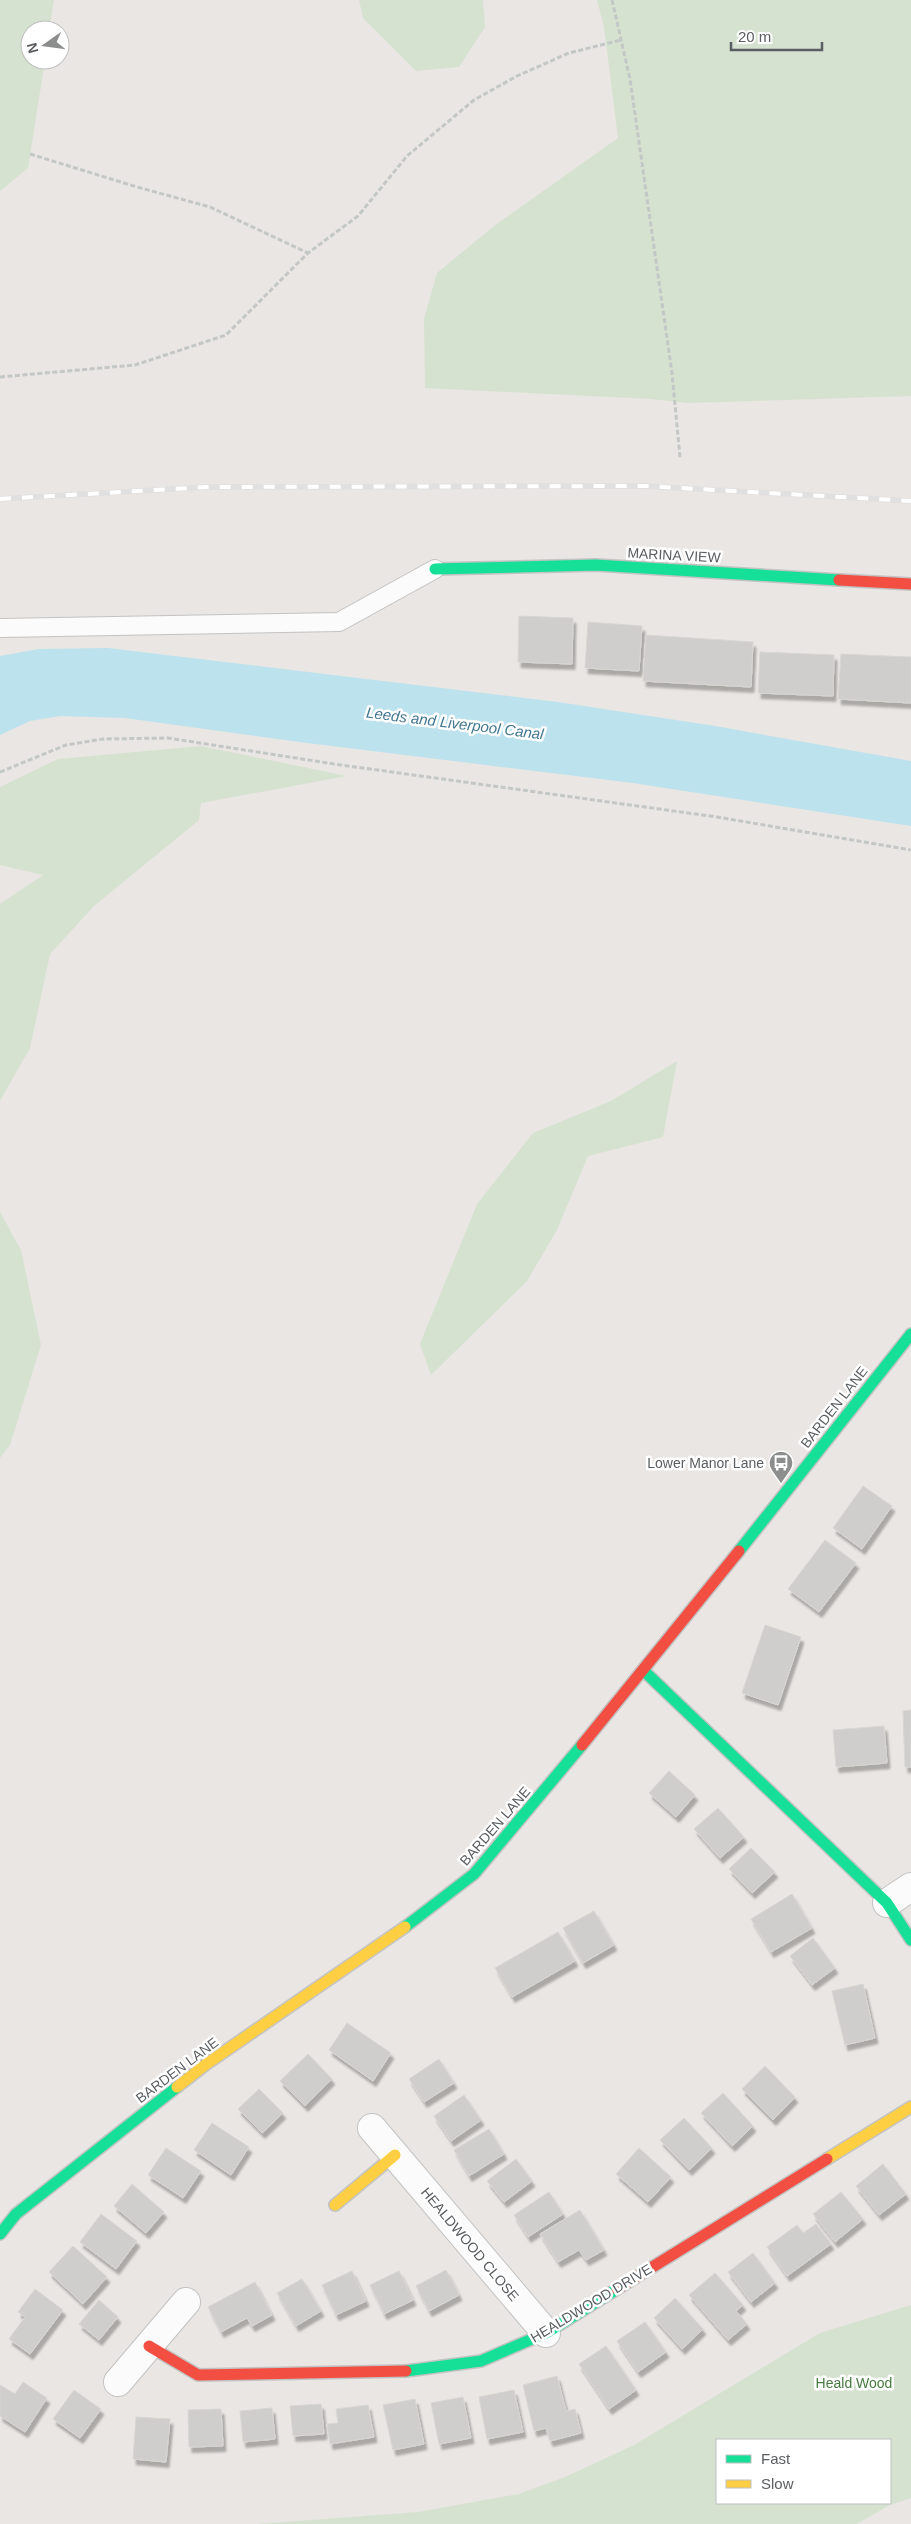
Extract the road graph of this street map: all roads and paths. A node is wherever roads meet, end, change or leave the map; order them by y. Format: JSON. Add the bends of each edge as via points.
{"nodes":[{"id":1,"x":612,"y":0,"type":"edge"},
{"id":2,"x":621,"y":40,"type":"junction"},
{"id":3,"x":30,"y":154,"type":"dead end"},
{"id":4,"x":308,"y":253,"type":"junction"},
{"id":5,"x":0,"y":377,"type":"edge"},
{"id":6,"x":680,"y":457,"type":"dead end"},
{"id":7,"x":435,"y":569,"type":"joint"},
{"id":8,"x":911,"y":584,"type":"edge"},
{"id":9,"x":0,"y":628,"type":"edge"},
{"id":10,"x":0,"y":772,"type":"edge"},
{"id":11,"x":911,"y":850,"type":"edge"},
{"id":12,"x":911,"y":1334,"type":"edge"},
{"id":13,"x":644,"y":1671,"type":"junction"},
{"id":14,"x":911,"y":1887,"type":"edge"},
{"id":15,"x":887,"y":1903,"type":"junction"},
{"id":16,"x":911,"y":1940,"type":"edge"},
{"id":17,"x":911,"y":2107,"type":"edge"},
{"id":18,"x":372,"y":2128,"type":"dead end"},
{"id":19,"x":395,"y":2155,"type":"junction"},
{"id":20,"x":336,"y":2205,"type":"dead end"},
{"id":21,"x":0,"y":2234,"type":"edge"},
{"id":22,"x":186,"y":2302,"type":"dead end"},
{"id":23,"x":546,"y":2333,"type":"junction"},
{"id":24,"x":149,"y":2346,"type":"junction"},
{"id":25,"x":118,"y":2382,"type":"dead end"}],
"edges":[{"from":1,"to":2,"type":"path"},
{"from":2,"to":4,"type":"path","via":[[568,53],[474,100],[407,156],[358,216]]},
{"from":2,"to":6,"type":"path","via":[[630,79],[672,373]]},
{"from":3,"to":4,"type":"path","via":[[210,207]]},
{"from":4,"to":5,"type":"path","via":[[226,335],[135,365]]},
{"from":7,"to":8,"type":"street","name":"MARINA VIEW","via":[[596,565]]},
{"from":7,"to":9,"type":"lane","via":[[339,622]]},
{"from":10,"to":11,"type":"path","via":[[66,745],[103,739],[168,738],[717,817]]},
{"from":12,"to":13,"type":"street","name":"BARDEN LANE"},
{"from":13,"to":15,"type":"street"},
{"from":13,"to":21,"type":"street","name":"BARDEN LANE","via":[[474,1874],[415,1920],[205,2065],[16,2214]]},
{"from":14,"to":15,"type":"street"},
{"from":15,"to":16,"type":"street"},
{"from":17,"to":23,"type":"street","name":"HEALDWOOD DRIVE"},
{"from":18,"to":19,"type":"street","name":"HEALDWOOD CLOSE"},
{"from":19,"to":20,"type":"street"},
{"from":19,"to":23,"type":"street","name":"HEALDWOOD CLOSE"},
{"from":22,"to":24,"type":"street"},
{"from":23,"to":24,"type":"street","name":"HEALDWOOD DRIVE","via":[[481,2361],[398,2372],[198,2375]]},
{"from":24,"to":25,"type":"street"}]}
